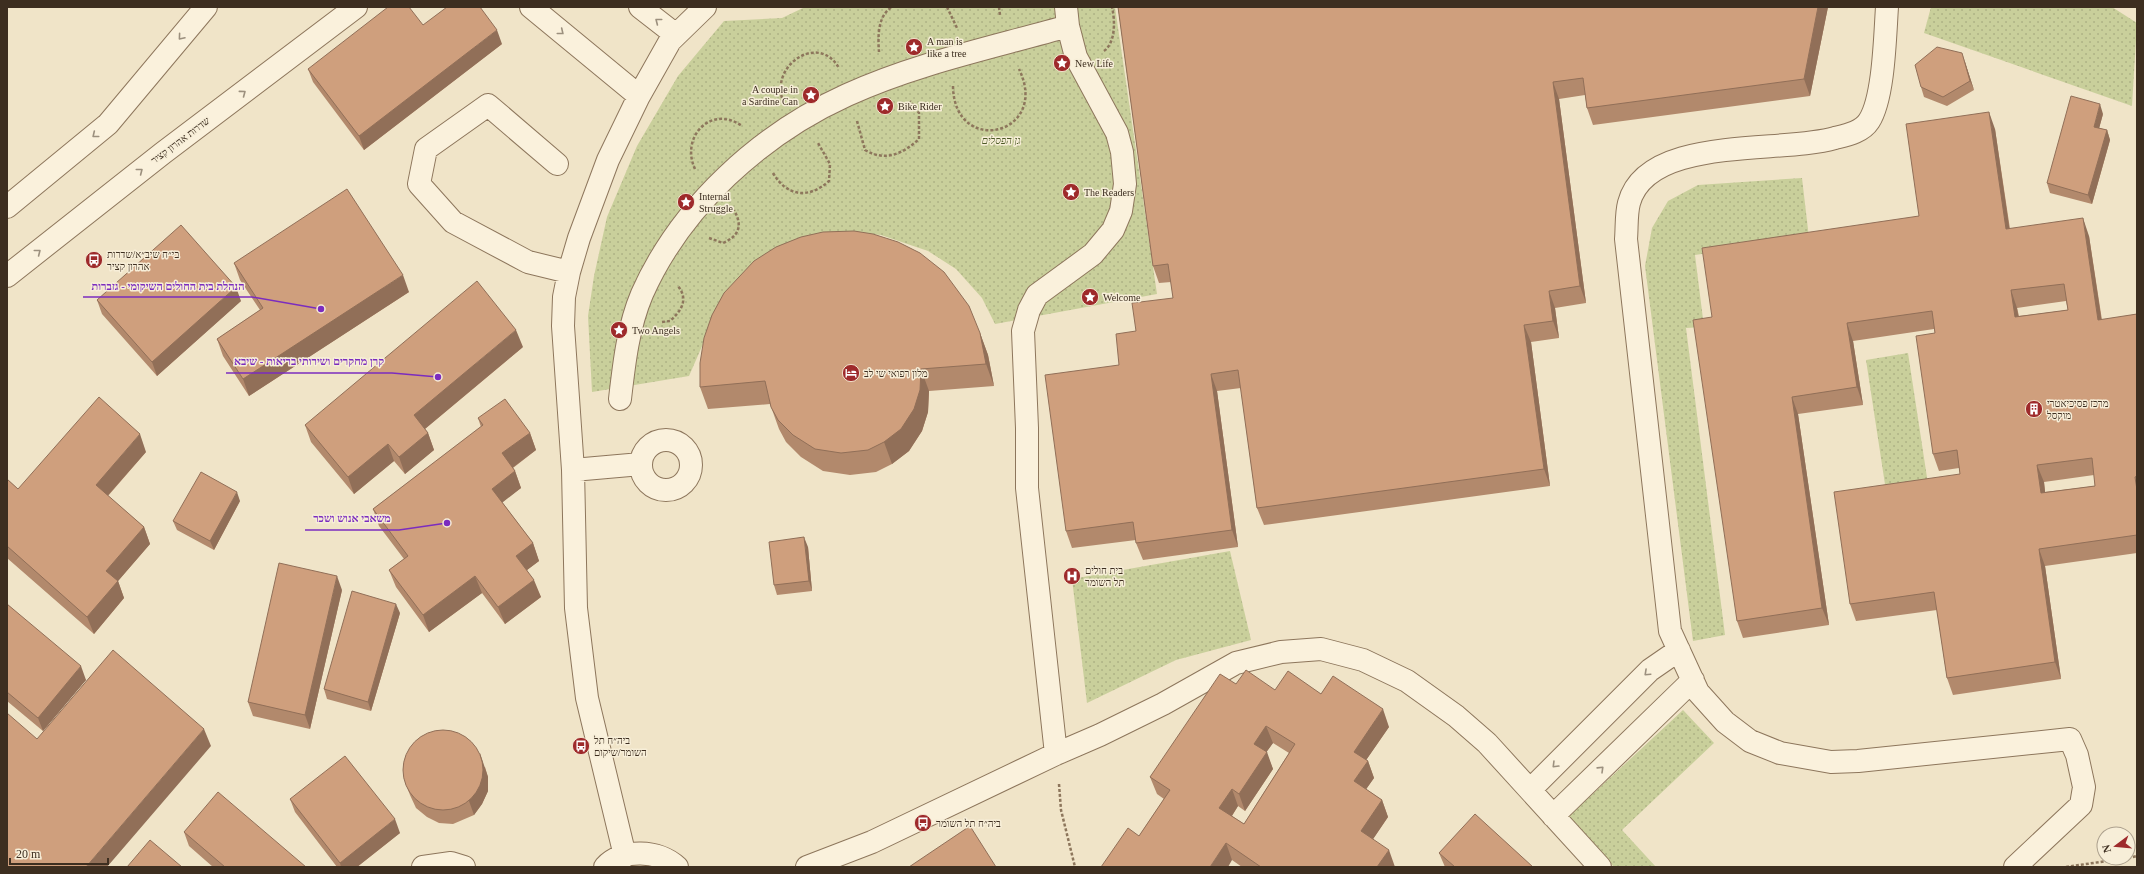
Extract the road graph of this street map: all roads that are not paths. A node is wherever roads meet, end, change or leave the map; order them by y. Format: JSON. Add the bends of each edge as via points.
{"nodes":[{"id":1,"x":206,"y":7,"type":"edge"},
{"id":2,"x":356,"y":7,"type":"edge"},
{"id":3,"x":531,"y":7,"type":"edge"},
{"id":4,"x":640,"y":7,"type":"edge"},
{"id":5,"x":705,"y":7,"type":"edge"},
{"id":6,"x":1887,"y":7,"type":"edge"},
{"id":7,"x":1067,"y":17,"type":"edge"},
{"id":8,"x":676,"y":35,"type":"junction"},
{"id":9,"x":639,"y":96,"type":"junction"},
{"id":10,"x":557,"y":164,"type":"dead end"},
{"id":11,"x":7,"y":206,"type":"edge"},
{"id":12,"x":569,"y":272,"type":"junction"},
{"id":13,"x":7,"y":276,"type":"edge"},
{"id":14,"x":620,"y":399,"type":"dead end"},
{"id":15,"x":641,"y":464,"type":"dead end"},
{"id":16,"x":573,"y":470,"type":"junction"},
{"id":17,"x":1679,"y":650,"type":"junction"},
{"id":18,"x":1693,"y":680,"type":"junction"},
{"id":19,"x":1056,"y":754,"type":"junction"},
{"id":20,"x":1530,"y":790,"type":"junction"},
{"id":21,"x":1553,"y":816,"type":"junction"},
{"id":22,"x":624,"y":856,"type":"junction"},
{"id":23,"x":423,"y":867,"type":"edge"},
{"id":24,"x":464,"y":867,"type":"edge"},
{"id":25,"x":604,"y":867,"type":"edge"},
{"id":26,"x":677,"y":867,"type":"edge"},
{"id":27,"x":807,"y":867,"type":"edge"},
{"id":28,"x":1600,"y":867,"type":"edge"},
{"id":29,"x":2015,"y":867,"type":"edge"}],
"edges":[{"from":1,"to":11,"type":"street","one_way":true,"via":[[108,124]]},
{"from":13,"to":2,"type":"street","name":"שדרות אהרון קציר","one_way":true,"via":[[163,153]]},
{"from":3,"to":9,"type":"street","one_way":true},
{"from":8,"to":4,"type":"street","one_way":true},
{"from":5,"to":8,"type":"street"},
{"from":6,"to":17,"type":"street","via":[[1878,98],[1869,121],[1857,132],[1826,141],[1686,155],[1659,166],[1642,178],[1629,203],[1626,239],[1670,631]]},
{"from":7,"to":14,"type":"street","via":[[848,95],[814,112],[775,137],[746,160],[713,190],[661,258],[642,295],[629,334]]},
{"from":7,"to":19,"type":"street","via":[[1076,57],[1117,133],[1125,184],[1121,211],[1113,230],[1093,254],[1036,295],[1023,331],[1028,428],[1027,488]]},
{"from":8,"to":9,"type":"street","via":[[670,41]]},
{"from":9,"to":12,"type":"street","via":[[608,160]]},
{"from":10,"to":12,"type":"street","via":[[488,105],[426,149],[419,184],[452,222],[528,262]]},
{"from":12,"to":16,"type":"street","via":[[564,297],[563,326]]},
{"from":15,"to":16,"type":"street"},
{"from":16,"to":22,"type":"street","via":[[576,608],[587,698]]},
{"from":17,"to":18,"type":"street"},
{"from":17,"to":20,"type":"street","one_way":true,"via":[[1650,670]]},
{"from":21,"to":18,"type":"street","one_way":true},
{"from":18,"to":29,"type":"street","via":[[1698,692],[1725,722],[1750,741],[1780,753],[1830,762],[1884,759],[2070,739],[2077,755],[2084,787],[2081,805]]},
{"from":19,"to":20,"type":"street","via":[[1163,704],[1236,663],[1281,652],[1321,649],[1363,660],[1407,680],[1456,716],[1487,743]]},
{"from":19,"to":27,"type":"street","via":[[872,842]]},
{"from":20,"to":21,"type":"street"},
{"from":21,"to":28,"type":"street"},
{"from":22,"to":25,"type":"street"},
{"from":22,"to":26,"type":"street","via":[[644,853],[655,855]]},
{"from":23,"to":24,"type":"street","via":[[452,863]]}]}
